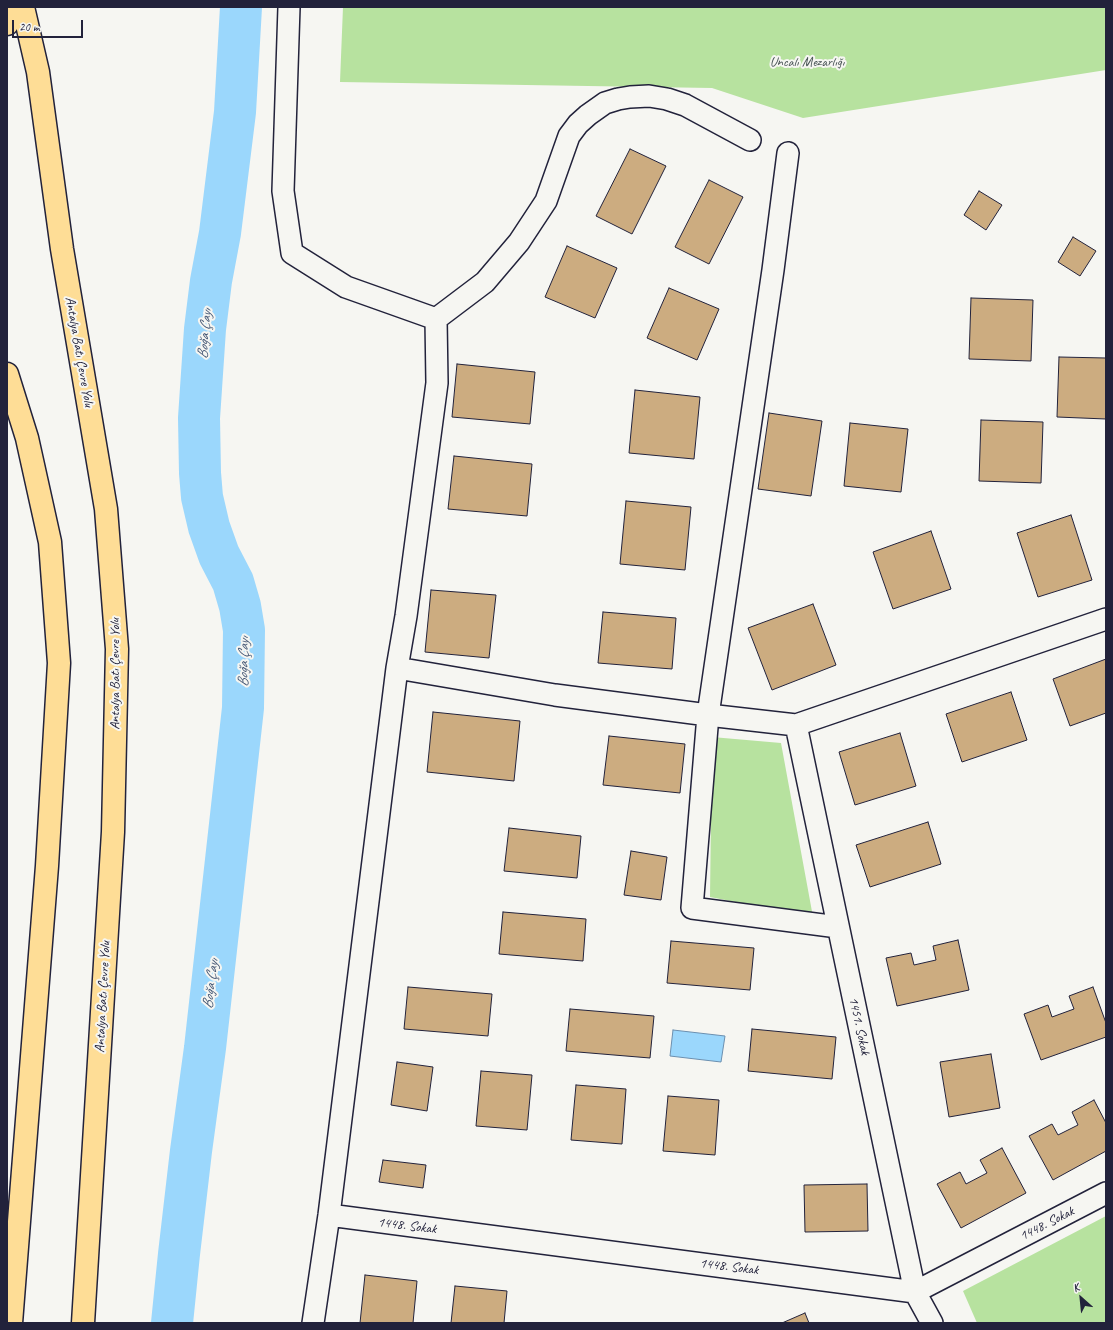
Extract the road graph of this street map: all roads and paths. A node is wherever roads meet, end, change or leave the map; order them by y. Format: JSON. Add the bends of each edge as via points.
{"nodes":[{"id":1,"x":15,"y":7,"type":"edge"},
{"id":2,"x":23,"y":7,"type":"edge"},
{"id":3,"x":289,"y":7,"type":"edge"},
{"id":4,"x":7,"y":24,"type":"edge"},
{"id":5,"x":750,"y":140,"type":"dead end"},
{"id":6,"x":788,"y":153,"type":"dead end"},
{"id":7,"x":436,"y":319,"type":"junction"},
{"id":8,"x":7,"y":374,"type":"edge"},
{"id":9,"x":1106,"y":619,"type":"edge"},
{"id":10,"x":397,"y":668,"type":"junction"},
{"id":11,"x":708,"y":715,"type":"junction"},
{"id":12,"x":796,"y":725,"type":"junction"},
{"id":13,"x":838,"y":927,"type":"junction"},
{"id":14,"x":1106,"y":1193,"type":"edge"},
{"id":15,"x":329,"y":1215,"type":"junction"},
{"id":16,"x":915,"y":1292,"type":"junction"},
{"id":17,"x":12,"y":1323,"type":"edge"},
{"id":18,"x":83,"y":1323,"type":"edge"},
{"id":19,"x":313,"y":1323,"type":"edge"},
{"id":20,"x":932,"y":1323,"type":"edge"}],
"edges":[{"from":1,"to":4,"type":"highway"},
{"from":2,"to":18,"type":"highway","name":"Antalya Batı Çevre Yolu","via":[[38,72],[62,249],[106,509],[117,649],[113,832]]},
{"from":3,"to":7,"type":"street","via":[[283,191],[292,253],[346,287]]},
{"from":5,"to":7,"type":"street","via":[[685,105],[667,99],[649,96],[630,97],[605,103],[578,124],[569,136],[546,201],[519,242],[484,282]]},
{"from":6,"to":11,"type":"street"},
{"from":7,"to":10,"type":"street","via":[[437,383]]},
{"from":8,"to":17,"type":"highway","via":[[27,438],[50,542],[59,663],[47,866]]},
{"from":9,"to":12,"type":"street"},
{"from":10,"to":11,"type":"street","via":[[555,695]]},
{"from":10,"to":15,"type":"street"},
{"from":11,"to":12,"type":"street"},
{"from":11,"to":13,"type":"street","via":[[692,908]]},
{"from":12,"to":13,"type":"street","name":"1451. Sokak"},
{"from":13,"to":16,"type":"street","name":"1451. Sokak"},
{"from":14,"to":16,"type":"street","name":"1448. Sokak"},
{"from":15,"to":16,"type":"street","name":"1448. Sokak"},
{"from":15,"to":19,"type":"street"},
{"from":16,"to":20,"type":"street","name":"1451. Sokak"}]}
